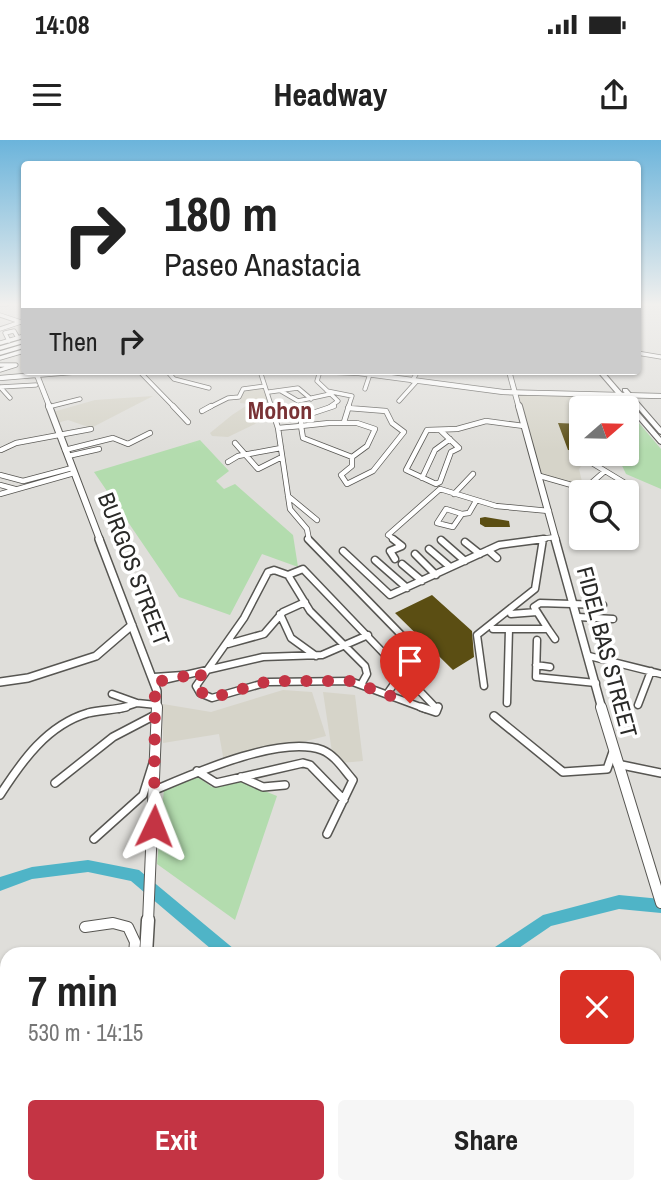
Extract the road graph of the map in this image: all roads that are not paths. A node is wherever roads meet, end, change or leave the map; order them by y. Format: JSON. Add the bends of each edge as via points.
{"nodes":[{"id":1,"x":641,"y":354,"type":"edge"},
{"id":2,"x":661,"y":357,"type":"edge"},
{"id":3,"x":0,"y":368,"type":"edge"},
{"id":4,"x":8,"y":370,"type":"junction"},
{"id":5,"x":28,"y":375,"type":"edge"},
{"id":6,"x":36,"y":375,"type":"edge"},
{"id":7,"x":37,"y":375,"type":"edge"},
{"id":8,"x":143,"y":375,"type":"edge"},
{"id":9,"x":170,"y":375,"type":"edge"},
{"id":10,"x":261,"y":375,"type":"edge"},
{"id":11,"x":319,"y":375,"type":"edge"},
{"id":12,"x":370,"y":375,"type":"edge"},
{"id":13,"x":395,"y":375,"type":"edge"},
{"id":14,"x":416,"y":375,"type":"edge"},
{"id":15,"x":510,"y":375,"type":"edge"},
{"id":16,"x":603,"y":375,"type":"edge"},
{"id":17,"x":612,"y":375,"type":"edge"},
{"id":18,"x":2,"y":378,"type":"edge"},
{"id":19,"x":414,"y":381,"type":"junction"},
{"id":20,"x":17,"y":386,"type":"junction"},
{"id":21,"x":25,"y":386,"type":"junction"},
{"id":22,"x":36,"y":386,"type":"dead end"},
{"id":23,"x":265,"y":386,"type":"junction"},
{"id":24,"x":0,"y":387,"type":"edge"},
{"id":25,"x":209,"y":388,"type":"dead end"},
{"id":26,"x":365,"y":389,"type":"dead end"},
{"id":27,"x":281,"y":391,"type":"junction"},
{"id":28,"x":270,"y":392,"type":"dead end"},
{"id":29,"x":24,"y":393,"type":"dead end"},
{"id":30,"x":328,"y":393,"type":"junction"},
{"id":31,"x":516,"y":393,"type":"junction"},
{"id":32,"x":620,"y":394,"type":"junction"},
{"id":33,"x":629,"y":395,"type":"junction"},
{"id":34,"x":661,"y":396,"type":"edge"},
{"id":35,"x":10,"y":398,"type":"dead end"},
{"id":36,"x":80,"y":399,"type":"dead end"},
{"id":37,"x":310,"y":399,"type":"junction"},
{"id":38,"x":399,"y":401,"type":"dead end"},
{"id":39,"x":48,"y":407,"type":"junction"},
{"id":40,"x":348,"y":408,"type":"junction"},
{"id":41,"x":202,"y":411,"type":"dead end"},
{"id":42,"x":188,"y":422,"type":"dead end"},
{"id":43,"x":344,"y":422,"type":"junction"},
{"id":44,"x":524,"y":426,"type":"junction"},
{"id":45,"x":302,"y":427,"type":"junction"},
{"id":46,"x":278,"y":428,"type":"junction"},
{"id":47,"x":91,"y":429,"type":"dead end"},
{"id":48,"x":457,"y":429,"type":"junction"},
{"id":49,"x":441,"y":431,"type":"junction"},
{"id":50,"x":661,"y":432,"type":"edge"},
{"id":51,"x":150,"y":433,"type":"dead end"},
{"id":52,"x":60,"y":436,"type":"junction"},
{"id":53,"x":448,"y":438,"type":"junction"},
{"id":54,"x":661,"y":442,"type":"edge"},
{"id":55,"x":235,"y":443,"type":"dead end"},
{"id":56,"x":418,"y":447,"type":"junction"},
{"id":57,"x":281,"y":448,"type":"junction"},
{"id":58,"x":99,"y":449,"type":"dead end"},
{"id":59,"x":1,"y":450,"type":"edge"},
{"id":60,"x":435,"y":452,"type":"junction"},
{"id":61,"x":67,"y":453,"type":"junction"},
{"id":62,"x":245,"y":455,"type":"junction"},
{"id":63,"x":282,"y":457,"type":"junction"},
{"id":64,"x":352,"y":457,"type":"junction"},
{"id":65,"x":450,"y":457,"type":"junction"},
{"id":66,"x":228,"y":462,"type":"dead end"},
{"id":67,"x":597,"y":466,"type":"edge"},
{"id":68,"x":73,"y":471,"type":"junction"},
{"id":69,"x":605,"y":471,"type":"junction"},
{"id":70,"x":473,"y":474,"type":"dead end"},
{"id":71,"x":0,"y":475,"type":"edge"},
{"id":72,"x":540,"y":476,"type":"junction"},
{"id":73,"x":422,"y":478,"type":"junction"},
{"id":74,"x":52,"y":479,"type":"junction"},
{"id":75,"x":595,"y":480,"type":"edge"},
{"id":76,"x":616,"y":480,"type":"edge"},
{"id":77,"x":37,"y":483,"type":"junction"},
{"id":78,"x":569,"y":484,"type":"edge"},
{"id":79,"x":0,"y":485,"type":"edge"},
{"id":80,"x":16,"y":489,"type":"junction"},
{"id":81,"x":54,"y":490,"type":"dead end"},
{"id":82,"x":39,"y":493,"type":"dead end"},
{"id":83,"x":0,"y":494,"type":"edge"},
{"id":84,"x":454,"y":494,"type":"junction"},
{"id":85,"x":287,"y":495,"type":"junction"},
{"id":86,"x":476,"y":501,"type":"junction"},
{"id":87,"x":549,"y":511,"type":"junction"},
{"id":88,"x":463,"y":514,"type":"junction"},
{"id":89,"x":317,"y":520,"type":"dead end"},
{"id":90,"x":556,"y":537,"type":"junction"},
{"id":91,"x":542,"y":539,"type":"junction"},
{"id":92,"x":441,"y":540,"type":"dead end"},
{"id":93,"x":465,"y":542,"type":"dead end"},
{"id":94,"x":429,"y":549,"type":"dead end"},
{"id":95,"x":488,"y":550,"type":"junction"},
{"id":96,"x":343,"y":551,"type":"dead end"},
{"id":97,"x":415,"y":554,"type":"dead end"},
{"id":98,"x":480,"y":554,"type":"junction"},
{"id":99,"x":497,"y":558,"type":"dead end"},
{"id":100,"x":395,"y":559,"type":"dead end"},
{"id":101,"x":375,"y":560,"type":"dead end"},
{"id":102,"x":465,"y":561,"type":"junction"},
{"id":103,"x":402,"y":564,"type":"dead end"},
{"id":104,"x":450,"y":567,"type":"junction"},
{"id":105,"x":288,"y":575,"type":"junction"},
{"id":106,"x":436,"y":575,"type":"junction"},
{"id":107,"x":422,"y":581,"type":"junction"},
{"id":108,"x":407,"y":588,"type":"junction"},
{"id":109,"x":305,"y":603,"type":"junction"},
{"id":110,"x":575,"y":605,"type":"junction"},
{"id":111,"x":603,"y":605,"type":"dead end"},
{"id":112,"x":537,"y":611,"type":"junction"},
{"id":113,"x":280,"y":614,"type":"junction"},
{"id":114,"x":511,"y":614,"type":"dead end"},
{"id":115,"x":578,"y":617,"type":"junction"},
{"id":116,"x":614,"y":619,"type":"dead end"},
{"id":117,"x":132,"y":625,"type":"junction"},
{"id":118,"x":493,"y":629,"type":"dead end"},
{"id":119,"x":509,"y":629,"type":"junction"},
{"id":120,"x":548,"y":629,"type":"junction"},
{"id":121,"x":368,"y":635,"type":"junction"},
{"id":122,"x":555,"y":639,"type":"dead end"},
{"id":123,"x":537,"y":640,"type":"dead end"},
{"id":124,"x":226,"y":645,"type":"junction"},
{"id":125,"x":344,"y":646,"type":"junction"},
{"id":126,"x":414,"y":648,"type":"dead end"},
{"id":127,"x":316,"y":656,"type":"junction"},
{"id":128,"x":589,"y":656,"type":"junction"},
{"id":129,"x":536,"y":665,"type":"junction"},
{"id":130,"x":550,"y":667,"type":"dead end"},
{"id":131,"x":403,"y":671,"type":"junction"},
{"id":132,"x":651,"y":671,"type":"junction"},
{"id":133,"x":202,"y":673,"type":"junction"},
{"id":134,"x":661,"y":674,"type":"edge"},
{"id":135,"x":154,"y":680,"type":"junction"},
{"id":136,"x":0,"y":682,"type":"edge"},
{"id":137,"x":362,"y":683,"type":"junction"},
{"id":138,"x":596,"y":683,"type":"junction"},
{"id":139,"x":484,"y":686,"type":"dead end"},
{"id":140,"x":112,"y":694,"type":"dead end"},
{"id":141,"x":387,"y":694,"type":"junction"},
{"id":142,"x":138,"y":704,"type":"junction"},
{"id":143,"x":507,"y":704,"type":"dead end"},
{"id":144,"x":638,"y":705,"type":"dead end"},
{"id":145,"x":157,"y":710,"type":"junction"},
{"id":146,"x":494,"y":716,"type":"dead end"},
{"id":147,"x":614,"y":749,"type":"junction"},
{"id":148,"x":156,"y":756,"type":"junction"},
{"id":149,"x":617,"y":764,"type":"junction"},
{"id":150,"x":197,"y":771,"type":"junction"},
{"id":151,"x":661,"y":773,"type":"edge"},
{"id":152,"x":241,"y":777,"type":"junction"},
{"id":153,"x":55,"y":783,"type":"dead end"},
{"id":154,"x":285,"y":785,"type":"dead end"},
{"id":155,"x":155,"y":790,"type":"junction"},
{"id":156,"x":0,"y":795,"type":"edge"},
{"id":157,"x":344,"y":800,"type":"junction"},
{"id":158,"x":327,"y":834,"type":"dead end"},
{"id":159,"x":94,"y":839,"type":"dead end"},
{"id":160,"x":661,"y":902,"type":"edge"},
{"id":161,"x":85,"y":927,"type":"dead end"},
{"id":162,"x":134,"y":947,"type":"edge"},
{"id":163,"x":146,"y":947,"type":"edge"}],
"edges":[{"from":1,"to":2,"type":"street"},
{"from":3,"to":4,"type":"street"},
{"from":3,"to":4,"type":"street","via":[[16,365]]},
{"from":3,"to":18,"type":"street"},
{"from":4,"to":18,"type":"street"},
{"from":5,"to":18,"type":"street"},
{"from":6,"to":21,"type":"street"},
{"from":7,"to":39,"type":"street","name":"BURGOS STREET"},
{"from":8,"to":42,"type":"street"},
{"from":9,"to":25,"type":"street"},
{"from":10,"to":23,"type":"street"},
{"from":11,"to":30,"type":"street","via":[[317,381]]},
{"from":12,"to":26,"type":"street"},
{"from":13,"to":19,"type":"street"},
{"from":14,"to":19,"type":"street"},
{"from":15,"to":31,"type":"street","name":"FIDEL BAS STREET"},
{"from":16,"to":32,"type":"highway"},
{"from":17,"to":33,"type":"highway"},
{"from":19,"to":31,"type":"street"},
{"from":19,"to":38,"type":"street"},
{"from":20,"to":21,"type":"street"},
{"from":20,"to":24,"type":"street"},
{"from":20,"to":29,"type":"street"},
{"from":21,"to":22,"type":"street"},
{"from":23,"to":41,"type":"street","via":[[243,388],[239,397]]},
{"from":23,"to":46,"type":"street"},
{"from":24,"to":35,"type":"street"},
{"from":27,"to":28,"type":"street"},
{"from":27,"to":37,"type":"street","via":[[298,401]]},
{"from":27,"to":37,"type":"street","via":[[298,388]]},
{"from":30,"to":37,"type":"street"},
{"from":30,"to":40,"type":"street","via":[[352,396]]},
{"from":30,"to":45,"type":"street","via":[[338,401],[335,406],[301,417]]},
{"from":31,"to":32,"type":"street"},
{"from":31,"to":44,"type":"street","name":"FIDEL BAS STREET"},
{"from":32,"to":33,"type":"street"},
{"from":32,"to":54,"type":"highway"},
{"from":33,"to":34,"type":"street"},
{"from":33,"to":50,"type":"highway"},
{"from":36,"to":39,"type":"street"},
{"from":39,"to":52,"type":"street","name":"BURGOS STREET"},
{"from":40,"to":43,"type":"street"},
{"from":40,"to":64,"type":"street","via":[[386,411],[404,432],[389,457],[347,484],[341,475],[352,466]]},
{"from":43,"to":45,"type":"street"},
{"from":43,"to":64,"type":"street","via":[[370,424],[375,429],[367,446]]},
{"from":44,"to":48,"type":"street","via":[[488,421]]},
{"from":44,"to":72,"type":"street","name":"FIDEL BAS STREET"},
{"from":45,"to":46,"type":"street"},
{"from":45,"to":64,"type":"street","via":[[308,442]]},
{"from":46,"to":57,"type":"street"},
{"from":47,"to":52,"type":"street"},
{"from":48,"to":49,"type":"street"},
{"from":48,"to":53,"type":"street"},
{"from":49,"to":53,"type":"street"},
{"from":49,"to":56,"type":"street","via":[[427,430]]},
{"from":51,"to":61,"type":"street","via":[[128,444],[113,438]]},
{"from":52,"to":59,"type":"street"},
{"from":52,"to":61,"type":"street","name":"BURGOS STREET"},
{"from":53,"to":60,"type":"street"},
{"from":53,"to":65,"type":"street","via":[[459,448]]},
{"from":55,"to":62,"type":"street"},
{"from":56,"to":60,"type":"street"},
{"from":56,"to":73,"type":"street","via":[[406,470]]},
{"from":57,"to":62,"type":"street"},
{"from":57,"to":63,"type":"street"},
{"from":58,"to":61,"type":"street"},
{"from":60,"to":65,"type":"street"},
{"from":60,"to":73,"type":"street"},
{"from":61,"to":68,"type":"street","name":"BURGOS STREET"},
{"from":62,"to":63,"type":"street","via":[[259,470]]},
{"from":62,"to":66,"type":"street"},
{"from":63,"to":85,"type":"street"},
{"from":65,"to":73,"type":"street","via":[[440,483]]},
{"from":67,"to":69,"type":"street"},
{"from":68,"to":71,"type":"street","via":[[23,481]]},
{"from":68,"to":74,"type":"street"},
{"from":68,"to":117,"type":"street","name":"BURGOS STREET"},
{"from":69,"to":75,"type":"street"},
{"from":69,"to":76,"type":"street"},
{"from":70,"to":84,"type":"street"},
{"from":72,"to":78,"type":"street"},
{"from":72,"to":87,"type":"street","name":"FIDEL BAS STREET"},
{"from":74,"to":77,"type":"street"},
{"from":74,"to":81,"type":"street"},
{"from":77,"to":80,"type":"street"},
{"from":77,"to":82,"type":"street"},
{"from":79,"to":80,"type":"street"},
{"from":80,"to":83,"type":"street"},
{"from":84,"to":86,"type":"street"},
{"from":84,"to":100,"type":"street","via":[[440,489],[388,535],[402,546],[390,551]]},
{"from":85,"to":89,"type":"street"},
{"from":85,"to":126,"type":"street","via":[[290,509],[307,529],[307,538]]},
{"from":86,"to":87,"type":"street"},
{"from":86,"to":88,"type":"street","via":[[470,513]]},
{"from":87,"to":90,"type":"street","name":"FIDEL BAS STREET"},
{"from":88,"to":88,"type":"street","via":[[450,528],[437,523],[446,509]]},
{"from":90,"to":91,"type":"street"},
{"from":90,"to":110,"type":"street","name":"FIDEL BAS STREET"},
{"from":91,"to":95,"type":"street"},
{"from":91,"to":139,"type":"street","via":[[535,589],[477,635]]},
{"from":92,"to":102,"type":"street"},
{"from":93,"to":98,"type":"street"},
{"from":94,"to":104,"type":"street"},
{"from":95,"to":98,"type":"street"},
{"from":95,"to":99,"type":"street"},
{"from":96,"to":108,"type":"street","via":[[390,595]]},
{"from":97,"to":106,"type":"street"},
{"from":98,"to":102,"type":"street"},
{"from":101,"to":108,"type":"street"},
{"from":102,"to":104,"type":"street"},
{"from":103,"to":107,"type":"street"},
{"from":104,"to":106,"type":"street"},
{"from":105,"to":109,"type":"street"},
{"from":105,"to":121,"type":"street","via":[[306,570]]},
{"from":105,"to":124,"type":"street","via":[[268,572]]},
{"from":106,"to":107,"type":"street"},
{"from":107,"to":108,"type":"street"},
{"from":109,"to":113,"type":"street"},
{"from":109,"to":125,"type":"street"},
{"from":110,"to":111,"type":"street"},
{"from":110,"to":112,"type":"street","via":[[540,603],[534,607]]},
{"from":110,"to":115,"type":"street","name":"FIDEL BAS STREET"},
{"from":112,"to":114,"type":"street"},
{"from":112,"to":120,"type":"street"},
{"from":113,"to":124,"type":"street","via":[[264,634]]},
{"from":113,"to":127,"type":"street","via":[[292,638]]},
{"from":115,"to":116,"type":"street"},
{"from":115,"to":128,"type":"street","name":"FIDEL BAS STREET"},
{"from":117,"to":135,"type":"street","name":"BURGOS STREET"},
{"from":117,"to":136,"type":"street","via":[[96,656]]},
{"from":118,"to":119,"type":"street"},
{"from":119,"to":120,"type":"street"},
{"from":119,"to":143,"type":"street"},
{"from":120,"to":122,"type":"street"},
{"from":121,"to":125,"type":"street"},
{"from":121,"to":131,"type":"street"},
{"from":123,"to":129,"type":"street"},
{"from":124,"to":133,"type":"street"},
{"from":125,"to":127,"type":"street"},
{"from":125,"to":137,"type":"street","via":[[365,666]]},
{"from":127,"to":133,"type":"street","via":[[263,657]]},
{"from":128,"to":132,"type":"street"},
{"from":128,"to":138,"type":"street","name":"FIDEL BAS STREET"},
{"from":129,"to":130,"type":"street"},
{"from":129,"to":138,"type":"street","via":[[536,677]]},
{"from":131,"to":141,"type":"street"},
{"from":131,"to":141,"type":"street","via":[[438,711]]},
{"from":132,"to":134,"type":"street"},
{"from":132,"to":144,"type":"street"},
{"from":133,"to":135,"type":"street"},
{"from":133,"to":137,"type":"street","via":[[197,690],[212,698],[268,681]]},
{"from":135,"to":145,"type":"street","name":"BURGOS STREET"},
{"from":137,"to":141,"type":"street"},
{"from":138,"to":147,"type":"street","name":"FIDEL BAS STREET"},
{"from":140,"to":142,"type":"street"},
{"from":142,"to":145,"type":"street"},
{"from":142,"to":156,"type":"street","via":[[115,712],[85,713],[56,728],[16,769]]},
{"from":145,"to":148,"type":"street","name":"BURGOS STREET"},
{"from":145,"to":153,"type":"street"},
{"from":146,"to":147,"type":"street","via":[[563,772],[607,769]]},
{"from":147,"to":149,"type":"street","name":"FIDEL BAS STREET"},
{"from":148,"to":155,"type":"street","name":"BURGOS STREET"},
{"from":148,"to":159,"type":"street","via":[[143,795]]},
{"from":149,"to":151,"type":"street"},
{"from":149,"to":160,"type":"street","name":"FIDEL BAS STREET"},
{"from":150,"to":152,"type":"street","via":[[216,783]]},
{"from":150,"to":155,"type":"street"},
{"from":150,"to":157,"type":"street","via":[[302,745],[324,750],[354,780]]},
{"from":152,"to":154,"type":"street","via":[[263,787]]},
{"from":152,"to":157,"type":"street","via":[[303,763]]},
{"from":155,"to":163,"type":"street","name":"BURGOS STREET"},
{"from":157,"to":158,"type":"street"},
{"from":161,"to":162,"type":"street","via":[[105,922],[127,926],[134,935]]}]}
